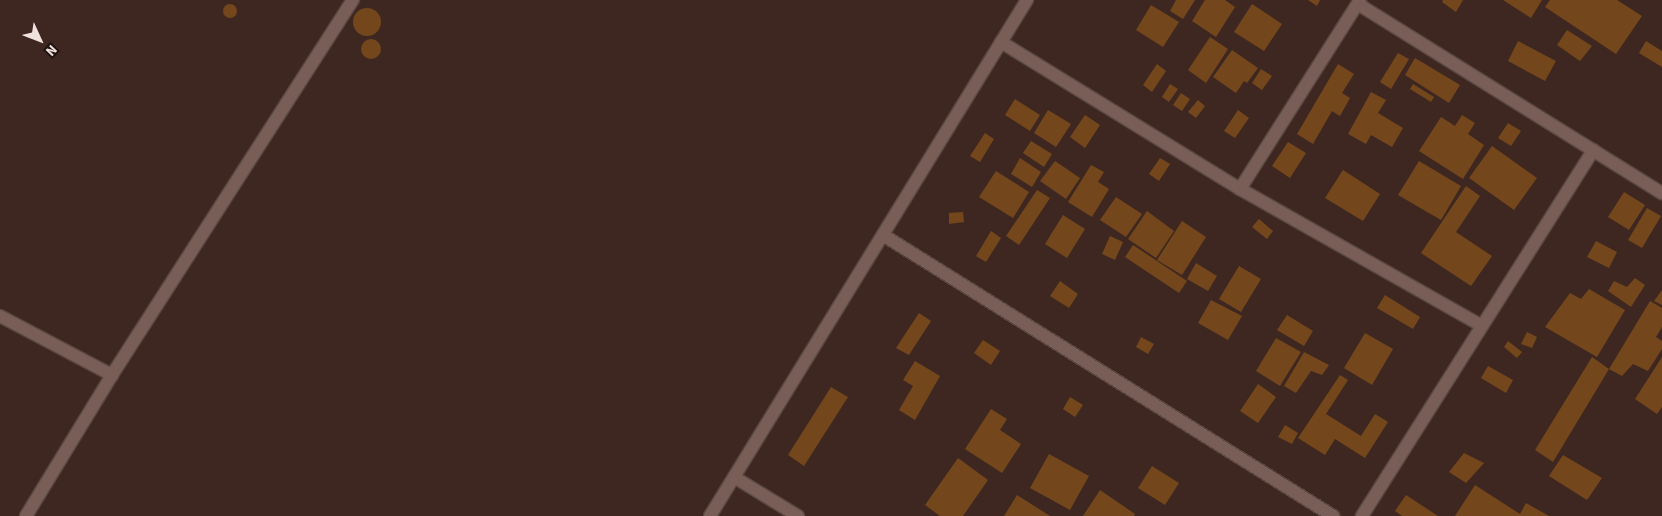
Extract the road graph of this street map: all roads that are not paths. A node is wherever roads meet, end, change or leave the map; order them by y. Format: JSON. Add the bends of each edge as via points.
{"nodes":[{"id":1,"x":353,"y":0,"type":"edge"},
{"id":2,"x":1027,"y":0,"type":"edge"},
{"id":3,"x":1359,"y":2,"type":"edge"},
{"id":4,"x":1001,"y":42,"type":"junction"},
{"id":5,"x":1593,"y":150,"type":"junction"},
{"id":6,"x":1240,"y":190,"type":"junction"},
{"id":7,"x":1662,"y":193,"type":"edge"},
{"id":8,"x":883,"y":235,"type":"junction"},
{"id":9,"x":0,"y":316,"type":"edge"},
{"id":10,"x":1482,"y":326,"type":"junction"},
{"id":11,"x":112,"y":375,"type":"junction"},
{"id":12,"x":734,"y":477,"type":"junction"},
{"id":13,"x":26,"y":516,"type":"edge"},
{"id":14,"x":710,"y":516,"type":"edge"},
{"id":15,"x":798,"y":516,"type":"edge"},
{"id":16,"x":1333,"y":516,"type":"edge"},
{"id":17,"x":1362,"y":516,"type":"edge"}],
"edges":[{"from":1,"to":11,"type":"street"},
{"from":2,"to":4,"type":"street"},
{"from":3,"to":5,"type":"street"},
{"from":3,"to":6,"type":"street"},
{"from":4,"to":6,"type":"street"},
{"from":4,"to":8,"type":"street"},
{"from":5,"to":7,"type":"street"},
{"from":5,"to":10,"type":"street"},
{"from":6,"to":10,"type":"street"},
{"from":8,"to":12,"type":"street"},
{"from":8,"to":16,"type":"street"},
{"from":9,"to":11,"type":"street"},
{"from":10,"to":17,"type":"street"},
{"from":11,"to":13,"type":"street"},
{"from":12,"to":14,"type":"street"},
{"from":12,"to":15,"type":"street"}]}
